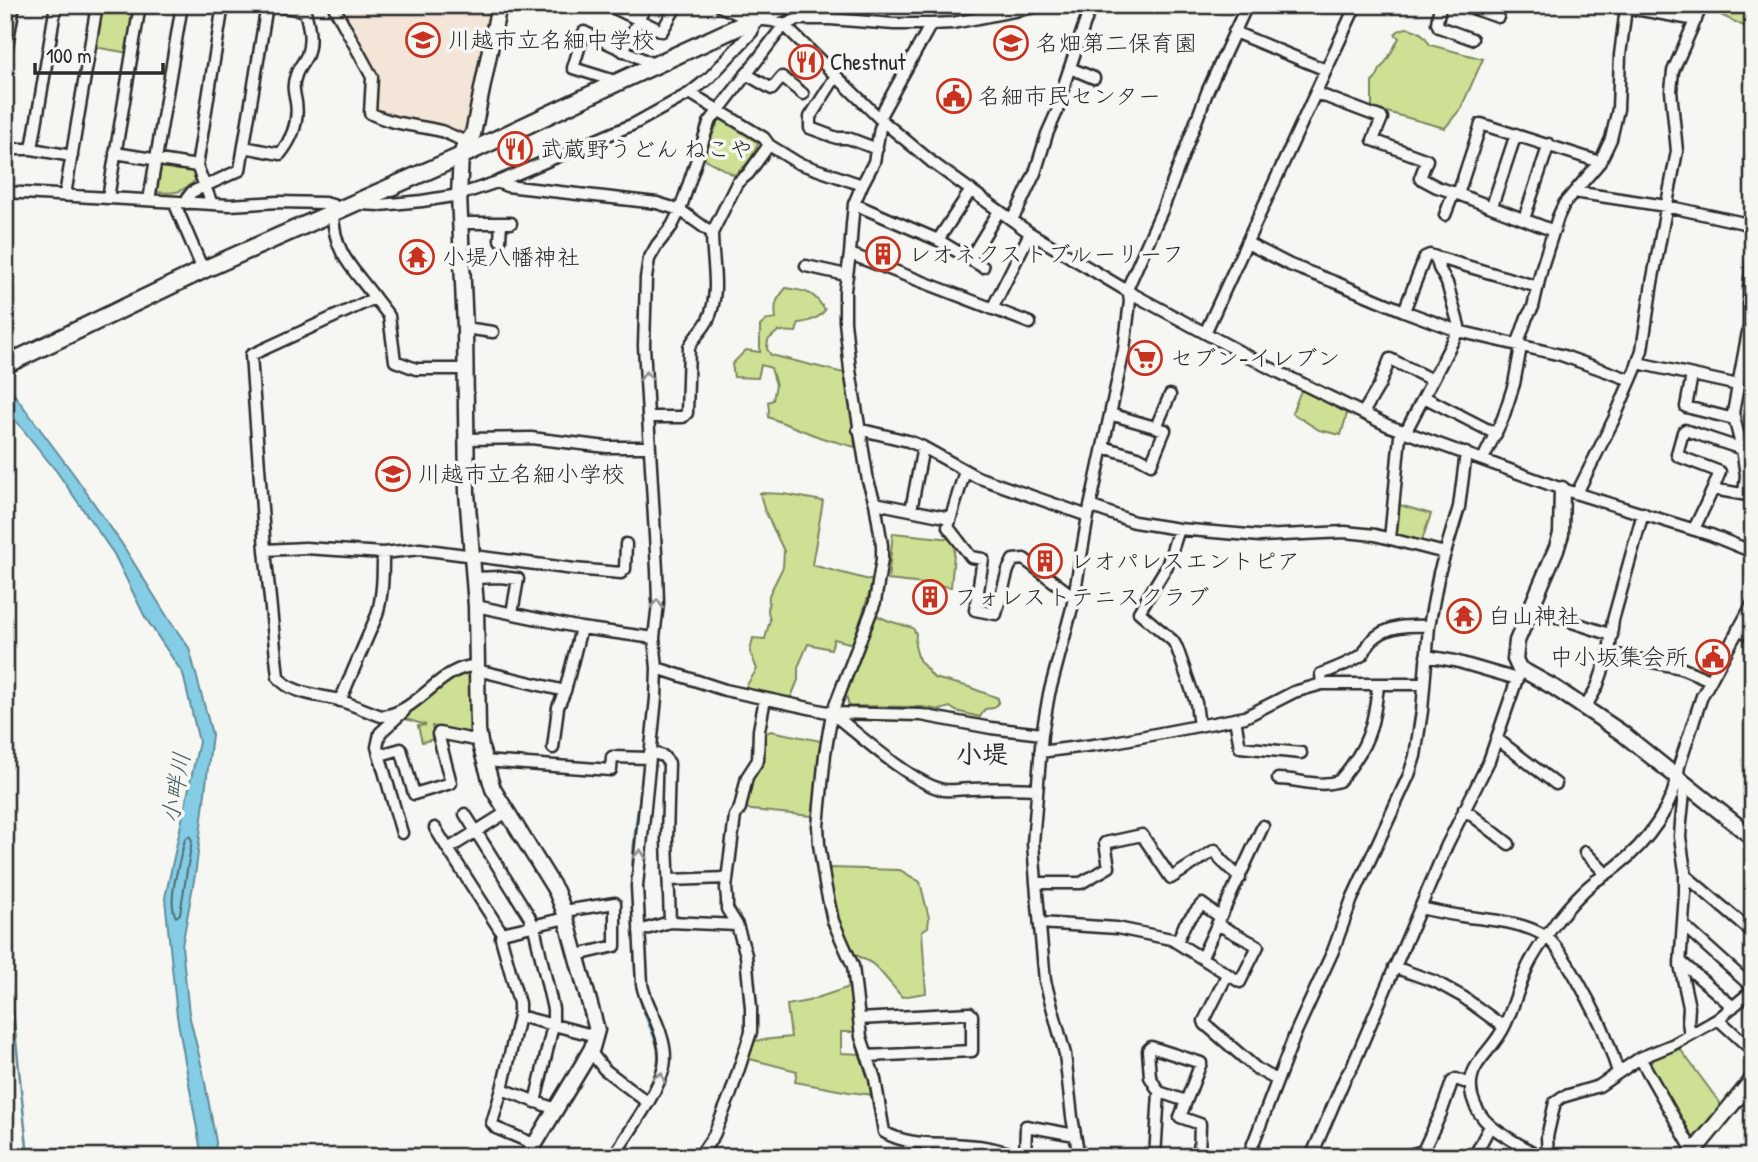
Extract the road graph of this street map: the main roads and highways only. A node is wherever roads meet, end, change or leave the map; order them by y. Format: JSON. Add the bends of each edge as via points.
{"nodes":[{"id":1,"x":786,"y":5,"type":"edge"},
{"id":2,"x":5,"y":365,"type":"edge"}],
"edges":[{"from":1,"to":2,"type":"main road","via":[[464,149]]}]}
